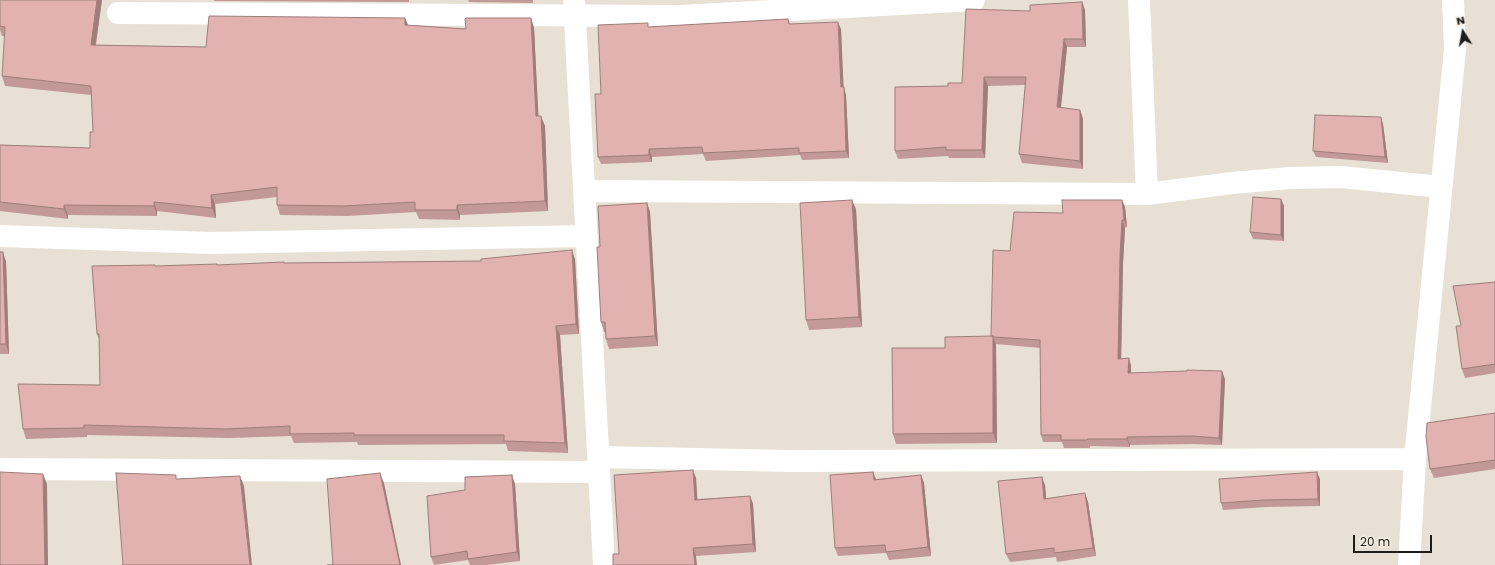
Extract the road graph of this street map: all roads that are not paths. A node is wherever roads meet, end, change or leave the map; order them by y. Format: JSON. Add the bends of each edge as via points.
{"nodes":[{"id":1,"x":974,"y":0,"type":"edge"},
{"id":2,"x":1139,"y":0,"type":"edge"},
{"id":3,"x":1452,"y":0,"type":"edge"},
{"id":4,"x":575,"y":8,"type":"edge"},
{"id":5,"x":118,"y":13,"type":"dead end"},
{"id":6,"x":1441,"y":187,"type":"junction"},
{"id":7,"x":585,"y":191,"type":"junction"},
{"id":8,"x":1147,"y":194,"type":"junction"},
{"id":9,"x":0,"y":236,"type":"edge"},
{"id":10,"x":587,"y":236,"type":"junction"},
{"id":11,"x":1415,"y":459,"type":"junction"},
{"id":12,"x":599,"y":464,"type":"junction"},
{"id":13,"x":0,"y":470,"type":"edge"},
{"id":14,"x":604,"y":565,"type":"edge"},
{"id":15,"x":1409,"y":565,"type":"edge"}],
"edges":[{"from":1,"to":4,"type":"street","via":[[680,16]]},
{"from":2,"to":8,"type":"street"},
{"from":3,"to":6,"type":"street","via":[[1455,49]]},
{"from":4,"to":5,"type":"street"},
{"from":4,"to":7,"type":"street"},
{"from":6,"to":8,"type":"street","via":[[1341,177],[1297,178]]},
{"from":6,"to":11,"type":"street"},
{"from":7,"to":8,"type":"street"},
{"from":7,"to":10,"type":"street"},
{"from":9,"to":10,"type":"street","via":[[211,243]]},
{"from":10,"to":12,"type":"street"},
{"from":11,"to":12,"type":"street"},
{"from":11,"to":15,"type":"street"},
{"from":12,"to":13,"type":"street"},
{"from":12,"to":14,"type":"street"}]}
